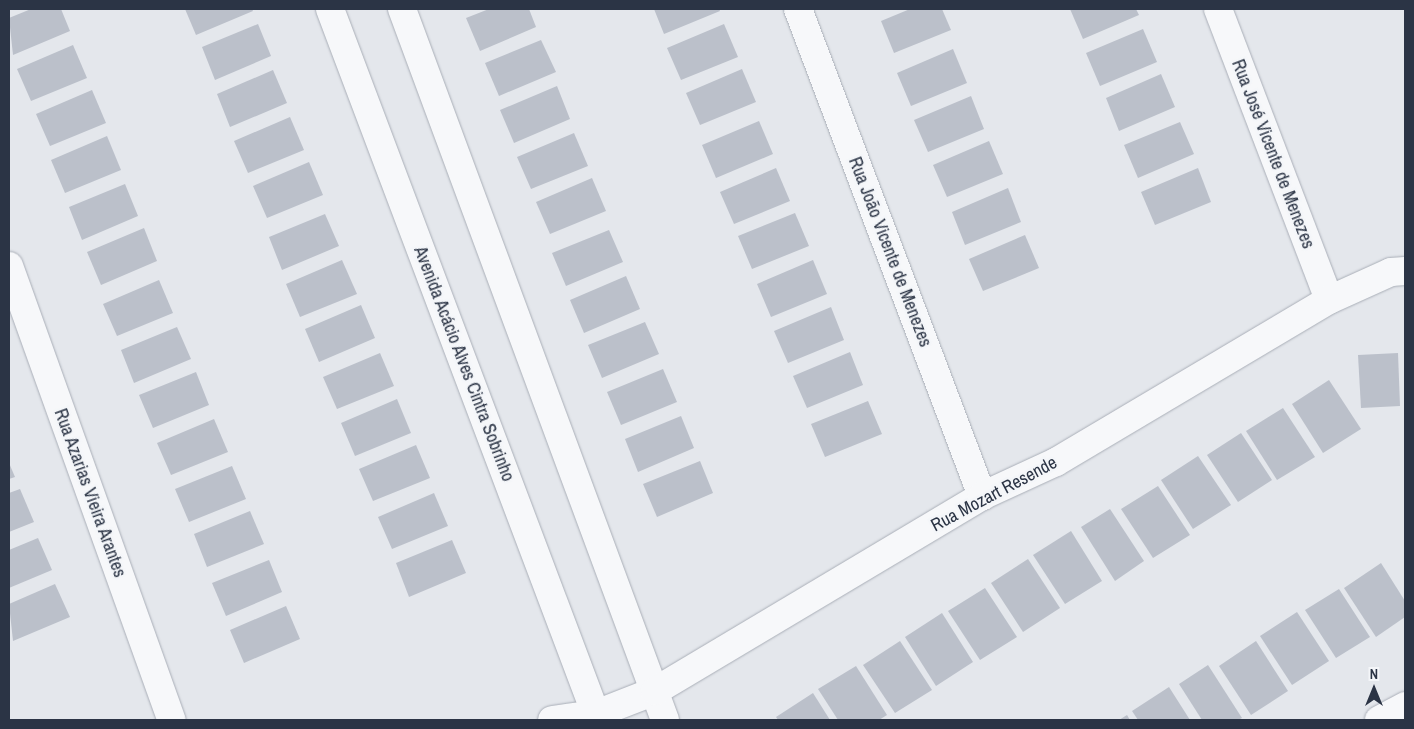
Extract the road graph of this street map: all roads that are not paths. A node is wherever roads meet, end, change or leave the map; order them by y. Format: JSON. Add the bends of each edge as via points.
{"nodes":[{"id":1,"x":330,"y":9,"type":"edge"},
{"id":2,"x":402,"y":9,"type":"edge"},
{"id":3,"x":798,"y":9,"type":"edge"},
{"id":4,"x":1218,"y":9,"type":"edge"},
{"id":5,"x":9,"y":266,"type":"edge"},
{"id":6,"x":1405,"y":271,"type":"edge"},
{"id":7,"x":1329,"y":300,"type":"junction"},
{"id":8,"x":982,"y":496,"type":"junction"},
{"id":9,"x":655,"y":691,"type":"junction"},
{"id":10,"x":1405,"y":706,"type":"edge"},
{"id":11,"x":597,"y":717,"type":"edge"},
{"id":12,"x":172,"y":720,"type":"edge"},
{"id":13,"x":552,"y":720,"type":"edge"},
{"id":14,"x":665,"y":720,"type":"edge"},
{"id":15,"x":1379,"y":720,"type":"edge"}],
"edges":[{"from":1,"to":11,"type":"street","name":"Avenida Acácio Alves Cintra Sobrinho"},
{"from":2,"to":9,"type":"street"},
{"from":3,"to":8,"type":"street","name":"Rua João Vicente de Menezes"},
{"from":4,"to":7,"type":"street","name":"Rua José Vicente de Menezes"},
{"from":5,"to":12,"type":"street","name":"Rua Azarias Vieira Arantes"},
{"from":6,"to":7,"type":"street","name":"Rua Mozart Resende","via":[[1391,272]]},
{"from":7,"to":8,"type":"street","name":"Rua Mozart Resende","via":[[1056,462]]},
{"from":8,"to":9,"type":"street","name":"Rua Mozart Resende"},
{"from":9,"to":11,"type":"street","name":"Rua Mozart Resende"},
{"from":9,"to":14,"type":"street"},
{"from":10,"to":15,"type":"street"},
{"from":11,"to":13,"type":"street","name":"Rua Mozart Resende"}]}
